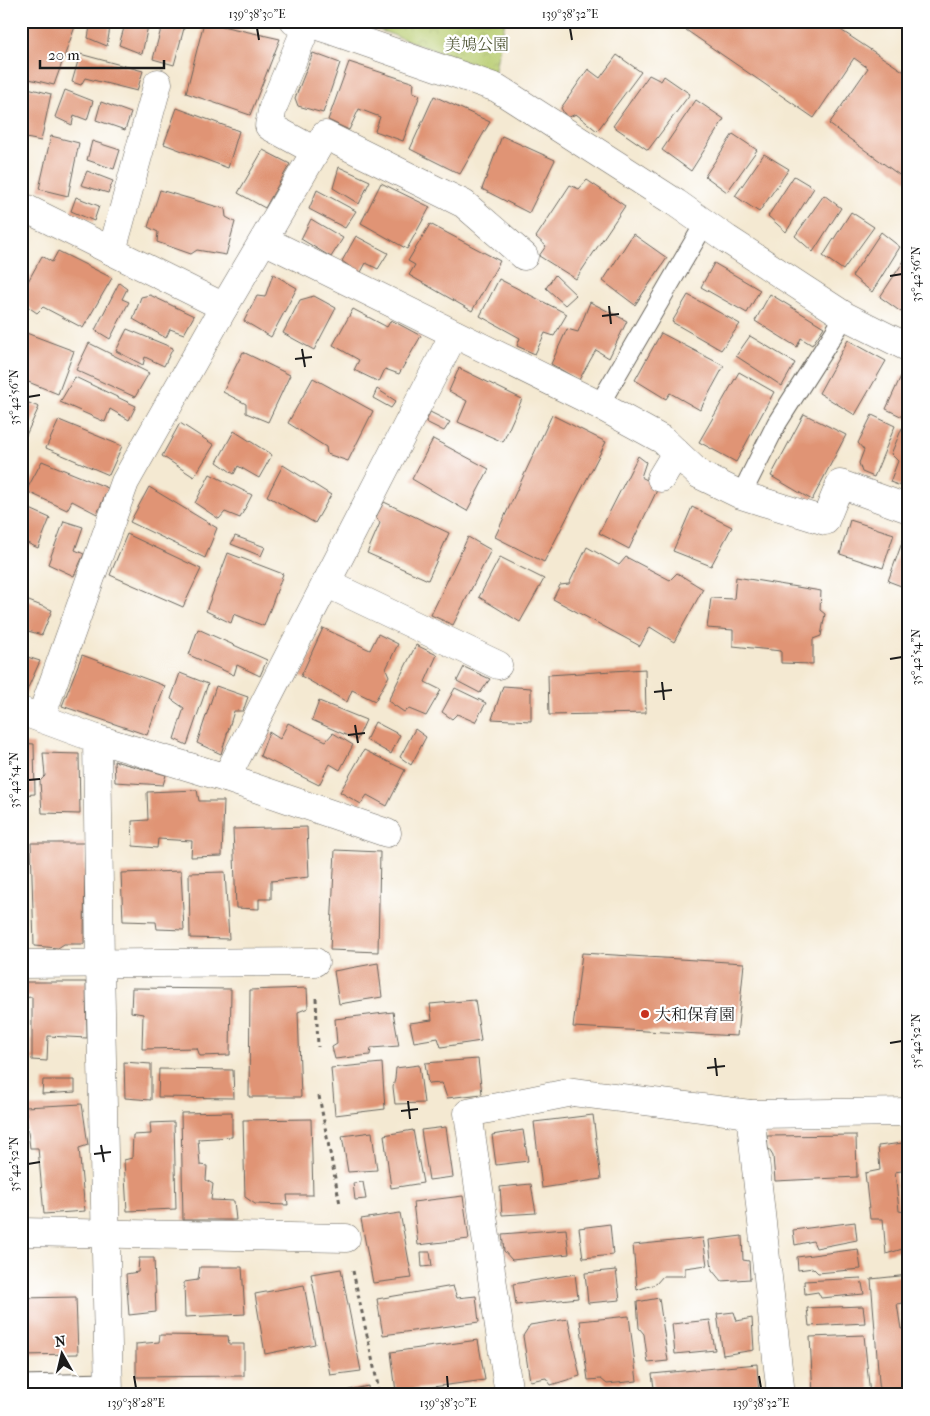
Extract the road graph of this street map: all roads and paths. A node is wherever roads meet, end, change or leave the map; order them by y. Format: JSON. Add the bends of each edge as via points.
{"nodes":[{"id":1,"x":304,"y":22,"type":"edge"},
{"id":2,"x":158,"y":83,"type":"dead end"},
{"id":3,"x":315,"y":151,"type":"junction"},
{"id":4,"x":21,"y":206,"type":"edge"},
{"id":5,"x":705,"y":223,"type":"junction"},
{"id":6,"x":264,"y":240,"type":"junction"},
{"id":7,"x":112,"y":251,"type":"junction"},
{"id":8,"x":524,"y":256,"type":"dead end"},
{"id":9,"x":224,"y":308,"type":"junction"},
{"id":10,"x":844,"y":316,"type":"junction"},
{"id":11,"x":454,"y":334,"type":"junction"},
{"id":12,"x":909,"y":348,"type":"edge"},
{"id":13,"x":599,"y":404,"type":"junction"},
{"id":14,"x":676,"y":453,"type":"junction"},
{"id":15,"x":661,"y":478,"type":"dead end"},
{"id":16,"x":741,"y":495,"type":"junction"},
{"id":17,"x":909,"y":509,"type":"edge"},
{"id":18,"x":326,"y":583,"type":"junction"},
{"id":19,"x":498,"y":665,"type":"dead end"},
{"id":20,"x":31,"y":714,"type":"edge"},
{"id":21,"x":97,"y":739,"type":"junction"},
{"id":22,"x":226,"y":778,"type":"junction"},
{"id":23,"x":387,"y":833,"type":"dead end"},
{"id":24,"x":316,"y":962,"type":"joint"},
{"id":25,"x":21,"y":964,"type":"edge"},
{"id":26,"x":100,"y":964,"type":"junction"},
{"id":27,"x":318,"y":1047,"type":"dead end"},
{"id":28,"x":909,"y":1112,"type":"edge"},
{"id":29,"x":750,"y":1114,"type":"junction"},
{"id":30,"x":21,"y":1232,"type":"edge"},
{"id":31,"x":105,"y":1233,"type":"junction"},
{"id":32,"x":346,"y":1238,"type":"dead end"},
{"id":33,"x":21,"y":1385,"type":"edge"},
{"id":34,"x":108,"y":1389,"type":"edge"},
{"id":35,"x":509,"y":1395,"type":"edge"},
{"id":36,"x":781,"y":1395,"type":"edge"}],
"edges":[{"from":1,"to":3,"type":"street","via":[[269,126]]},
{"from":1,"to":5,"type":"street","via":[[496,88]]},
{"from":2,"to":7,"type":"street"},
{"from":3,"to":6,"type":"street"},
{"from":3,"to":8,"type":"street","via":[[325,135],[464,204]]},
{"from":4,"to":7,"type":"street"},
{"from":5,"to":10,"type":"street"},
{"from":5,"to":13,"type":"lane"},
{"from":6,"to":9,"type":"street"},
{"from":6,"to":11,"type":"street"},
{"from":7,"to":9,"type":"street"},
{"from":9,"to":20,"type":"street","via":[[125,482]]},
{"from":10,"to":12,"type":"street"},
{"from":10,"to":16,"type":"lane","via":[[777,423]]},
{"from":11,"to":13,"type":"street"},
{"from":11,"to":18,"type":"street"},
{"from":13,"to":14,"type":"street","via":[[663,440]]},
{"from":14,"to":15,"type":"street"},
{"from":14,"to":16,"type":"street","via":[[700,475]]},
{"from":16,"to":17,"type":"street","via":[[825,521],[840,484]]},
{"from":18,"to":19,"type":"street"},
{"from":18,"to":22,"type":"street"},
{"from":20,"to":21,"type":"street"},
{"from":21,"to":22,"type":"street"},
{"from":21,"to":26,"type":"street"},
{"from":22,"to":23,"type":"street"},
{"from":24,"to":26,"type":"street"},
{"from":24,"to":27,"type":"path"},
{"from":25,"to":26,"type":"street"},
{"from":26,"to":31,"type":"street"},
{"from":28,"to":29,"type":"street"},
{"from":29,"to":35,"type":"street","via":[[574,1092],[468,1113]]},
{"from":29,"to":36,"type":"street"},
{"from":30,"to":31,"type":"street"},
{"from":31,"to":32,"type":"street"},
{"from":31,"to":34,"type":"street"},
{"from":33,"to":34,"type":"lane"}]}
